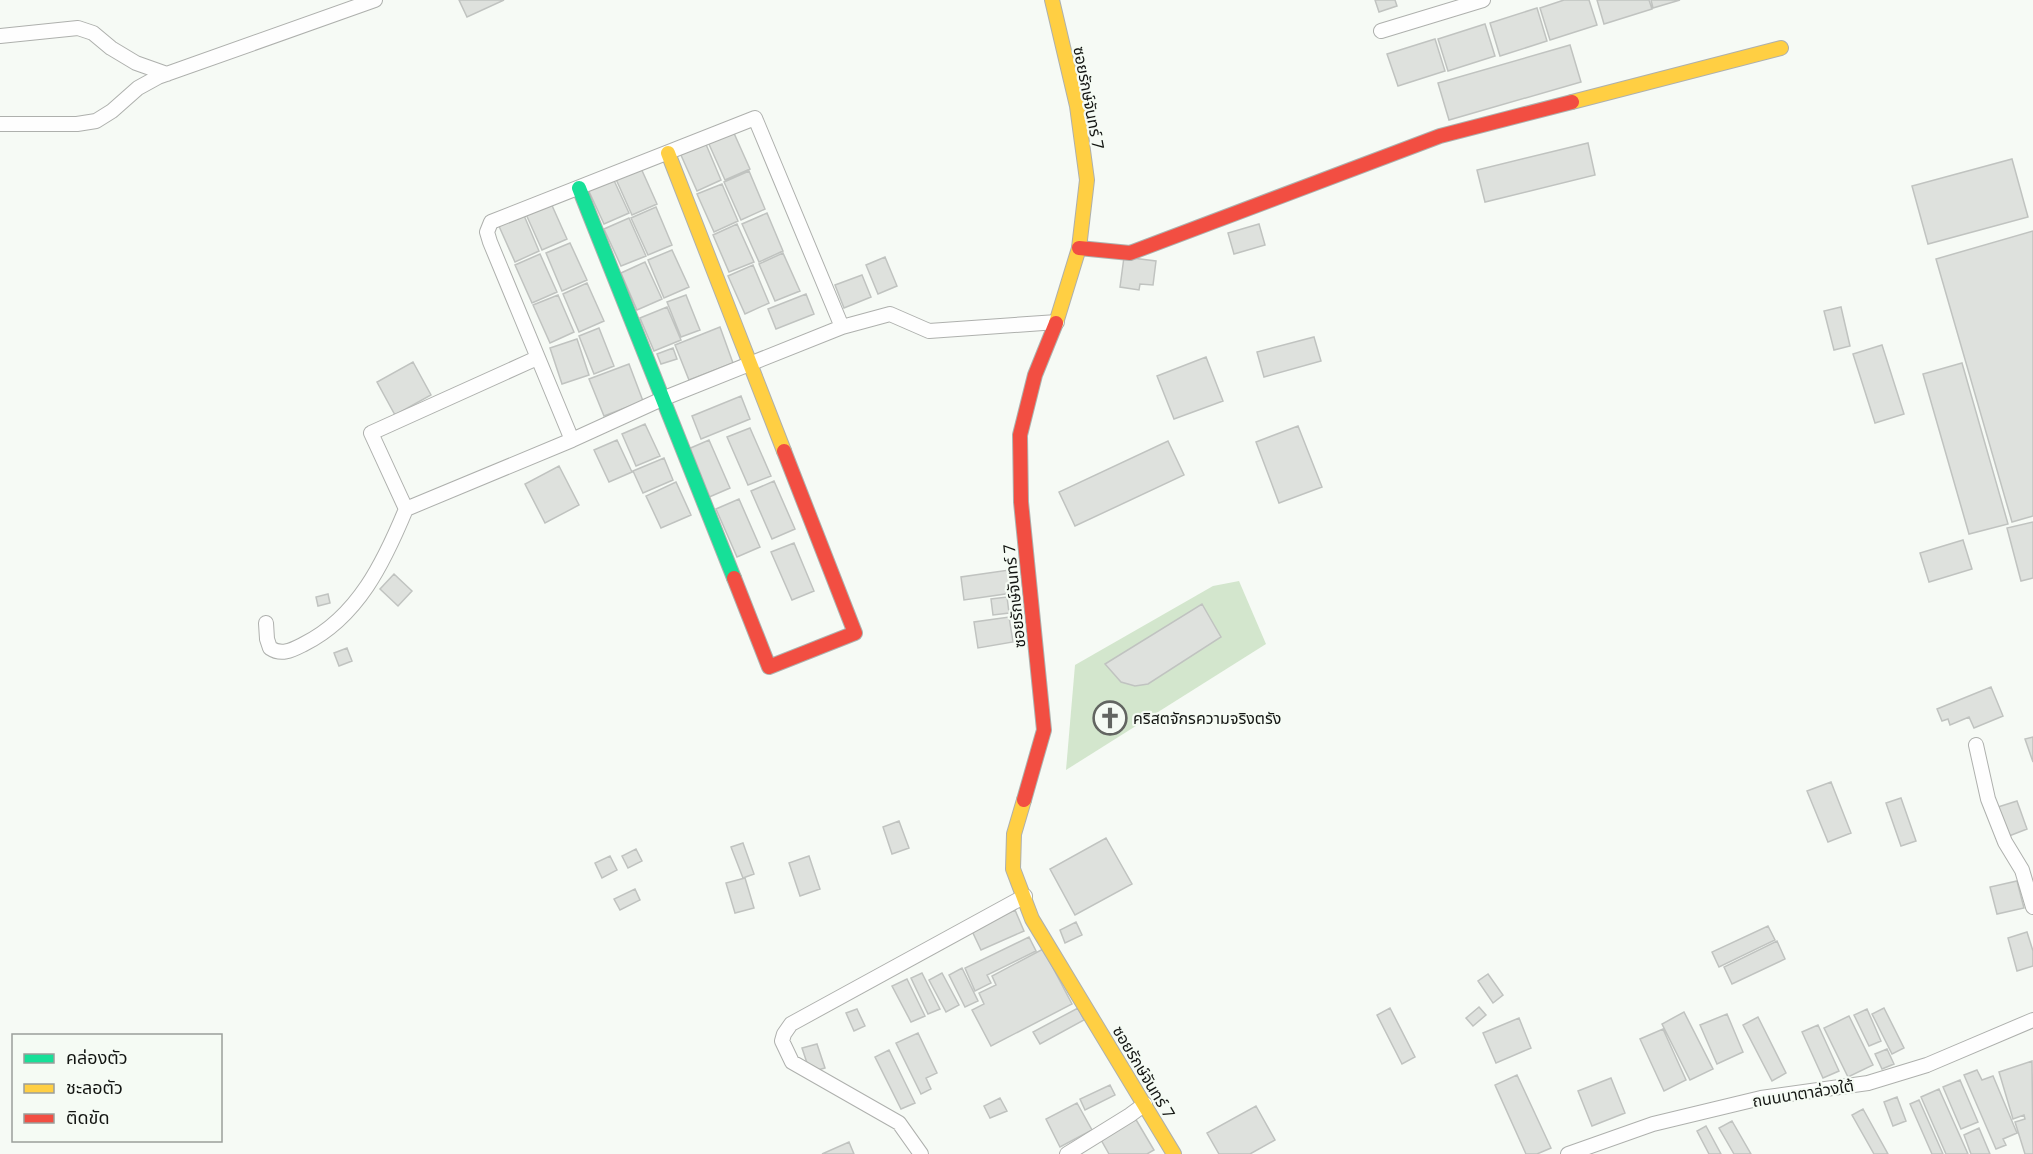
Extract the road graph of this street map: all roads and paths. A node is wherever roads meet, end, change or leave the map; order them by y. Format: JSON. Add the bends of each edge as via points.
{"nodes":[{"id":1,"x":375,"y":0,"type":"edge"},
{"id":2,"x":1052,"y":0,"type":"edge"},
{"id":3,"x":1483,"y":0,"type":"edge"},
{"id":4,"x":1381,"y":31,"type":"dead end"},
{"id":5,"x":0,"y":36,"type":"edge"},
{"id":6,"x":1781,"y":48,"type":"dead end"},
{"id":7,"x":167,"y":74,"type":"junction"},
{"id":8,"x":0,"y":124,"type":"edge"},
{"id":9,"x":668,"y":153,"type":"junction"},
{"id":10,"x":579,"y":188,"type":"junction"},
{"id":11,"x":1079,"y":249,"type":"junction"},
{"id":12,"x":1057,"y":322,"type":"junction"},
{"id":13,"x":842,"y":327,"type":"junction"},
{"id":14,"x":537,"y":358,"type":"junction"},
{"id":15,"x":750,"y":363,"type":"junction"},
{"id":16,"x":662,"y":399,"type":"junction"},
{"id":17,"x":572,"y":440,"type":"junction"},
{"id":18,"x":405,"y":509,"type":"junction"},
{"id":19,"x":266,"y":622,"type":"dead end"},
{"id":20,"x":1976,"y":745,"type":"dead end"},
{"id":21,"x":1025,"y":896,"type":"junction"},
{"id":22,"x":2033,"y":907,"type":"edge"},
{"id":23,"x":2033,"y":1022,"type":"edge"},
{"id":24,"x":1145,"y":1104,"type":"junction"},
{"id":25,"x":921,"y":1154,"type":"edge"},
{"id":26,"x":1067,"y":1154,"type":"edge"},
{"id":27,"x":1174,"y":1154,"type":"edge"},
{"id":28,"x":1568,"y":1154,"type":"edge"}],
"edges":[{"from":1,"to":7,"type":"street"},
{"from":2,"to":11,"type":"street","name":"ซอยรักษ์จันทร์ 7","via":[[1077,106],[1087,180]]},
{"from":3,"to":4,"type":"street"},
{"from":5,"to":7,"type":"street","via":[[78,28],[93,33],[136,63]]},
{"from":6,"to":11,"type":"street","via":[[1440,136],[1130,253]]},
{"from":7,"to":8,"type":"street","via":[[138,88],[96,121]]},
{"from":9,"to":10,"type":"street"},
{"from":9,"to":13,"type":"street","via":[[755,118]]},
{"from":9,"to":15,"type":"street"},
{"from":10,"to":14,"type":"street","via":[[490,222],[487,232]]},
{"from":10,"to":16,"type":"street"},
{"from":11,"to":12,"type":"street","name":"ซอยรักษ์จันทร์ 7"},
{"from":12,"to":13,"type":"street","via":[[929,331],[890,314]]},
{"from":12,"to":21,"type":"street","name":"ซอยรักษ์จันทร์ 7","via":[[1035,375],[1020,435],[1021,502],[1044,730],[1014,834],[1013,869]]},
{"from":13,"to":15,"type":"street"},
{"from":14,"to":17,"type":"street"},
{"from":14,"to":18,"type":"street","via":[[371,433]]},
{"from":15,"to":16,"type":"street"},
{"from":15,"to":16,"type":"street","via":[[855,633],[769,667]]},
{"from":16,"to":17,"type":"street"},
{"from":17,"to":18,"type":"street"},
{"from":18,"to":19,"type":"street","via":[[388,552],[368,587],[342,618],[317,637],[281,653],[270,648]]},
{"from":20,"to":22,"type":"street","via":[[1988,799],[2005,842],[2022,870]]},
{"from":21,"to":24,"type":"street","name":"ซอยรักษ์จันทร์ 7","via":[[1032,919]]},
{"from":21,"to":25,"type":"street","via":[[791,1024],[784,1034],[782,1041],[792,1062],[899,1123]]},
{"from":23,"to":28,"type":"street","name":"ถนนนาตาล่วงใต้","via":[[1927,1065],[1868,1083],[1761,1098],[1653,1124]]},
{"from":24,"to":26,"type":"street"},
{"from":24,"to":27,"type":"street","name":"ซอยรักษ์จันทร์ 7"}]}
